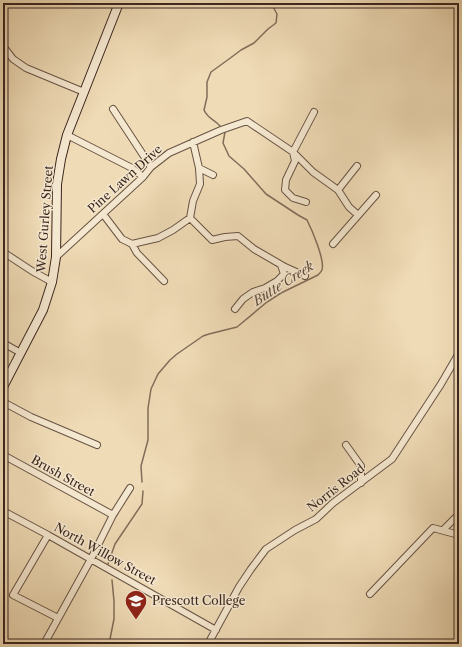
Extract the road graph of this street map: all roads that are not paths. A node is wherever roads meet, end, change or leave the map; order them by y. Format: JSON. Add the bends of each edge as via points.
{"nodes":[{"id":1,"x":119,"y":3,"type":"edge"},
{"id":2,"x":3,"y":46,"type":"edge"},
{"id":3,"x":84,"y":92,"type":"junction"},
{"id":4,"x":113,"y":109,"type":"dead end"},
{"id":5,"x":314,"y":112,"type":"dead end"},
{"id":6,"x":67,"y":135,"type":"junction"},
{"id":7,"x":193,"y":142,"type":"junction"},
{"id":8,"x":293,"y":152,"type":"junction"},
{"id":9,"x":357,"y":166,"type":"dead end"},
{"id":10,"x":151,"y":167,"type":"junction"},
{"id":11,"x":199,"y":168,"type":"junction"},
{"id":12,"x":213,"y":175,"type":"dead end"},
{"id":13,"x":143,"y":177,"type":"junction"},
{"id":14,"x":338,"y":190,"type":"junction"},
{"id":15,"x":376,"y":195,"type":"dead end"},
{"id":16,"x":306,"y":202,"type":"dead end"},
{"id":17,"x":103,"y":214,"type":"junction"},
{"id":18,"x":358,"y":215,"type":"junction"},
{"id":19,"x":190,"y":218,"type":"junction"},
{"id":20,"x":132,"y":244,"type":"junction"},
{"id":21,"x":333,"y":244,"type":"dead end"},
{"id":22,"x":3,"y":252,"type":"edge"},
{"id":23,"x":56,"y":257,"type":"junction"},
{"id":24,"x":281,"y":265,"type":"junction"},
{"id":25,"x":305,"y":276,"type":"dead end"},
{"id":26,"x":164,"y":281,"type":"dead end"},
{"id":27,"x":52,"y":282,"type":"junction"},
{"id":28,"x":235,"y":309,"type":"dead end"},
{"id":29,"x":3,"y":343,"type":"edge"},
{"id":30,"x":21,"y":353,"type":"junction"},
{"id":31,"x":459,"y":353,"type":"edge"},
{"id":32,"x":3,"y":387,"type":"edge"},
{"id":33,"x":3,"y":402,"type":"edge"},
{"id":34,"x":97,"y":445,"type":"dead end"},
{"id":35,"x":346,"y":446,"type":"dead end"},
{"id":36,"x":3,"y":455,"type":"edge"},
{"id":37,"x":361,"y":483,"type":"junction"},
{"id":38,"x":130,"y":488,"type":"dead end"},
{"id":39,"x":3,"y":512,"type":"edge"},
{"id":40,"x":459,"y":514,"type":"edge"},
{"id":41,"x":113,"y":515,"type":"junction"},
{"id":42,"x":443,"y":530,"type":"junction"},
{"id":43,"x":48,"y":535,"type":"junction"},
{"id":44,"x":459,"y":535,"type":"edge"},
{"id":45,"x":91,"y":559,"type":"junction"},
{"id":46,"x":370,"y":594,"type":"dead end"},
{"id":47,"x":58,"y":618,"type":"junction"},
{"id":48,"x":216,"y":630,"type":"junction"},
{"id":49,"x":44,"y":644,"type":"edge"},
{"id":50,"x":208,"y":644,"type":"edge"}],
"edges":[{"from":1,"to":3,"type":"main road","name":"West Gurley Street"},
{"from":2,"to":3,"type":"street","via":[[13,59],[26,68]]},
{"from":3,"to":6,"type":"main road","name":"West Gurley Street"},
{"from":4,"to":10,"type":"street"},
{"from":5,"to":8,"type":"street"},
{"from":6,"to":13,"type":"street","via":[[132,168]]},
{"from":6,"to":23,"type":"main road","name":"West Gurley Street","via":[[58,184]]},
{"from":7,"to":8,"type":"street","name":"Pine Lawn Drive","via":[[247,121]]},
{"from":7,"to":10,"type":"street","name":"Pine Lawn Drive","via":[[169,153]]},
{"from":7,"to":11,"type":"street"},
{"from":8,"to":14,"type":"street","name":"Pine Lawn Drive","via":[[313,172]]},
{"from":8,"to":16,"type":"street","via":[[295,161],[286,180],[285,190],[293,198]]},
{"from":9,"to":14,"type":"street"},
{"from":10,"to":13,"type":"street","name":"Pine Lawn Drive"},
{"from":11,"to":12,"type":"street"},
{"from":11,"to":19,"type":"street","via":[[200,184]]},
{"from":13,"to":17,"type":"street","name":"Pine Lawn Drive"},
{"from":14,"to":18,"type":"street","via":[[349,207]]},
{"from":15,"to":18,"type":"street"},
{"from":17,"to":20,"type":"street","via":[[122,238]]},
{"from":17,"to":23,"type":"street","name":"Pine Lawn Drive"},
{"from":18,"to":21,"type":"street"},
{"from":19,"to":20,"type":"street","via":[[158,238]]},
{"from":19,"to":24,"type":"street","via":[[212,240],[238,236]]},
{"from":20,"to":26,"type":"street","via":[[137,253]]},
{"from":22,"to":27,"type":"street"},
{"from":23,"to":27,"type":"main road","name":"West Gurley Street"},
{"from":24,"to":25,"type":"street"},
{"from":24,"to":28,"type":"street","via":[[284,274],[277,281],[253,292]]},
{"from":27,"to":30,"type":"main road","name":"West Gurley Street","via":[[43,310]]},
{"from":29,"to":30,"type":"street"},
{"from":30,"to":32,"type":"main road","name":"West Gurley Street"},
{"from":31,"to":37,"type":"street","name":"Norris Road","via":[[392,459]]},
{"from":33,"to":34,"type":"street"},
{"from":35,"to":37,"type":"street","via":[[361,466]]},
{"from":36,"to":41,"type":"street","name":"Brush Street"},
{"from":37,"to":48,"type":"street","name":"Norris Road","via":[[316,519],[266,549],[251,569]]},
{"from":38,"to":41,"type":"street"},
{"from":39,"to":43,"type":"street","name":"North Willow Street"},
{"from":40,"to":42,"type":"street"},
{"from":41,"to":45,"type":"street"},
{"from":42,"to":44,"type":"street"},
{"from":42,"to":46,"type":"street","via":[[433,528]]},
{"from":43,"to":45,"type":"street","name":"North Willow Street"},
{"from":43,"to":47,"type":"street","via":[[14,595]]},
{"from":45,"to":47,"type":"street"},
{"from":45,"to":48,"type":"street","name":"North Willow Street"},
{"from":47,"to":49,"type":"street"},
{"from":48,"to":50,"type":"street","name":"Norris Road"}]}
